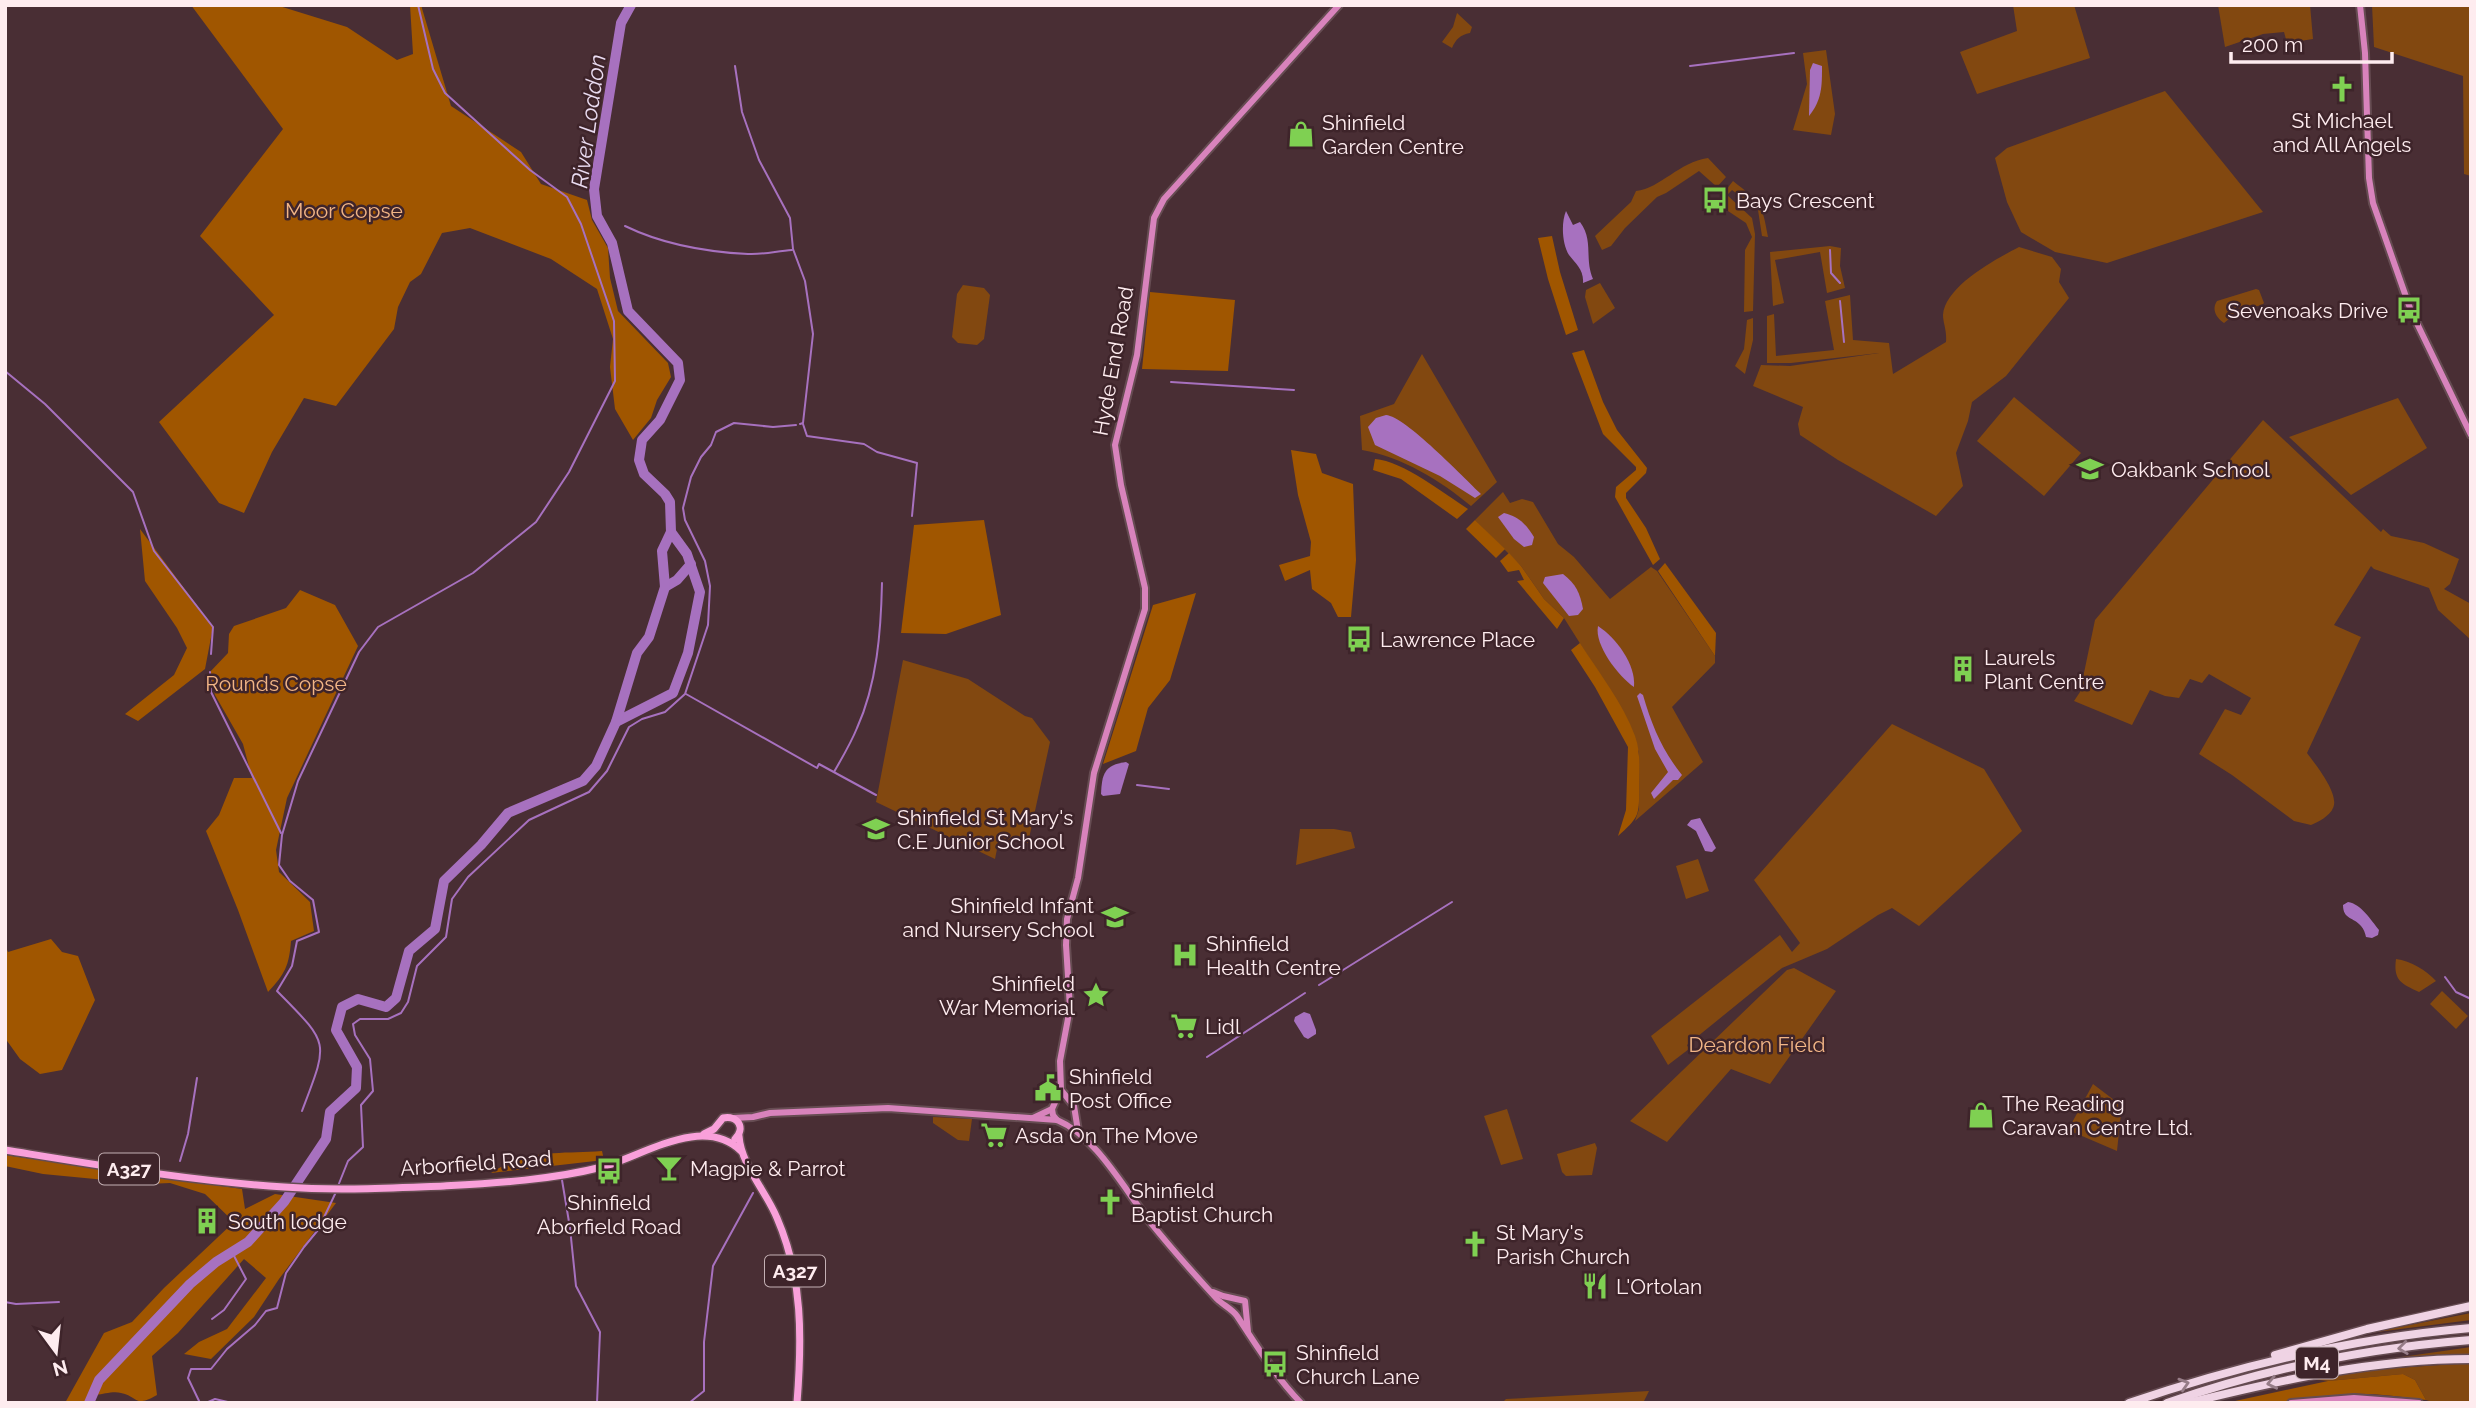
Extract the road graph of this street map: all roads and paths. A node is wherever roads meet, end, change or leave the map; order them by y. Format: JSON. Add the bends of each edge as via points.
{"nodes":[{"id":1,"x":1339,"y":5,"type":"edge"},
{"id":2,"x":2360,"y":5,"type":"edge"},
{"id":3,"x":2471,"y":435,"type":"edge"},
{"id":4,"x":1060,"y":1088,"type":"junction"},
{"id":5,"x":1067,"y":1100,"type":"junction"},
{"id":6,"x":1054,"y":1106,"type":"junction"},
{"id":7,"x":1074,"y":1116,"type":"junction"},
{"id":8,"x":753,"y":1117,"type":"junction"},
{"id":9,"x":734,"y":1118,"type":"junction"},
{"id":10,"x":1031,"y":1119,"type":"junction"},
{"id":11,"x":1060,"y":1122,"type":"junction"},
{"id":12,"x":717,"y":1126,"type":"junction"},
{"id":13,"x":1078,"y":1131,"type":"junction"},
{"id":14,"x":739,"y":1133,"type":"junction"},
{"id":15,"x":697,"y":1136,"type":"junction"},
{"id":16,"x":724,"y":1140,"type":"junction"},
{"id":17,"x":5,"y":1150,"type":"edge"},
{"id":18,"x":741,"y":1151,"type":"junction"},
{"id":19,"x":1211,"y":1291,"type":"junction"},
{"id":20,"x":1237,"y":1299,"type":"junction"},
{"id":21,"x":2471,"y":1306,"type":"edge"},
{"id":22,"x":1246,"y":1311,"type":"junction"},
{"id":23,"x":1234,"y":1312,"type":"junction"},
{"id":24,"x":2471,"y":1328,"type":"edge"},
{"id":25,"x":1248,"y":1335,"type":"junction"},
{"id":26,"x":2471,"y":1340,"type":"edge"},
{"id":27,"x":2471,"y":1359,"type":"edge"},
{"id":28,"x":2239,"y":1368,"type":"junction"},
{"id":29,"x":797,"y":1403,"type":"edge"},
{"id":30,"x":1300,"y":1403,"type":"edge"},
{"id":31,"x":2129,"y":1403,"type":"edge"},
{"id":32,"x":2167,"y":1403,"type":"edge"},
{"id":33,"x":2188,"y":1403,"type":"edge"},
{"id":34,"x":2291,"y":1403,"type":"edge"},
{"id":35,"x":2419,"y":1403,"type":"edge"}],
"edges":[{"from":1,"to":4,"type":"main road","name":"Hyde End Road","via":[[1164,199],[1154,218],[1137,355],[1115,445],[1145,588],[1145,609],[1094,773],[1082,858],[1067,919],[1070,1008]]},
{"from":2,"to":3,"type":"main road","via":[[2374,210],[2412,311]]},
{"from":4,"to":5,"type":"main road"},
{"from":4,"to":6,"type":"main road","name":"Hyde End Road"},
{"from":5,"to":6,"type":"main road"},
{"from":5,"to":7,"type":"main road","via":[[1074,1106]]},
{"from":6,"to":10,"type":"main road"},
{"from":6,"to":11,"type":"main road","via":[[1053,1115]]},
{"from":7,"to":11,"type":"main road"},
{"from":7,"to":13,"type":"main road"},
{"from":8,"to":9,"type":"main road"},
{"from":8,"to":10,"type":"main road","via":[[888,1108]]},
{"from":8,"to":14,"type":"main road"},
{"from":9,"to":12,"type":"main road","number":"A327","via":[[723,1118]]},
{"from":9,"to":14,"type":"main road","number":"A327"},
{"from":10,"to":11,"type":"main road"},
{"from":11,"to":13,"type":"main road"},
{"from":12,"to":15,"type":"main road","name":"Arborfield Road","number":"A327"},
{"from":12,"to":16,"type":"main road","via":[[716,1132]]},
{"from":13,"to":19,"type":"main road"},
{"from":14,"to":16,"type":"main road"},
{"from":14,"to":18,"type":"main road","number":"A327"},
{"from":15,"to":16,"type":"main road","name":"Arborfield Road","number":"A327"},
{"from":15,"to":17,"type":"main road","name":"Arborfield Road","number":"A327","via":[[567,1174],[342,1189],[139,1171]]},
{"from":16,"to":18,"type":"main road","number":"A327"},
{"from":18,"to":29,"type":"main road","number":"A327","via":[[776,1213],[793,1262],[800,1319]]},
{"from":19,"to":20,"type":"main road"},
{"from":19,"to":23,"type":"main road"},
{"from":20,"to":22,"type":"main road","via":[[1245,1301]]},
{"from":20,"to":23,"type":"main road","via":[[1232,1304]]},
{"from":21,"to":28,"type":"highway","number":"M4","via":[[2292,1349]]},
{"from":22,"to":23,"type":"main road"},
{"from":22,"to":25,"type":"main road"},
{"from":23,"to":25,"type":"main road"},
{"from":24,"to":28,"type":"highway","number":"M4","via":[[2368,1341]]},
{"from":25,"to":30,"type":"main road"},
{"from":26,"to":32,"type":"highway","number":"M4","one_way":true,"via":[[2329,1360]]},
{"from":27,"to":33,"type":"highway","number":"M4","one_way":true,"via":[[2360,1366]]},
{"from":31,"to":28,"type":"highway","number":"M4","one_way":true},
{"from":34,"to":35,"type":"main road","via":[[2373,1398]]}]}
